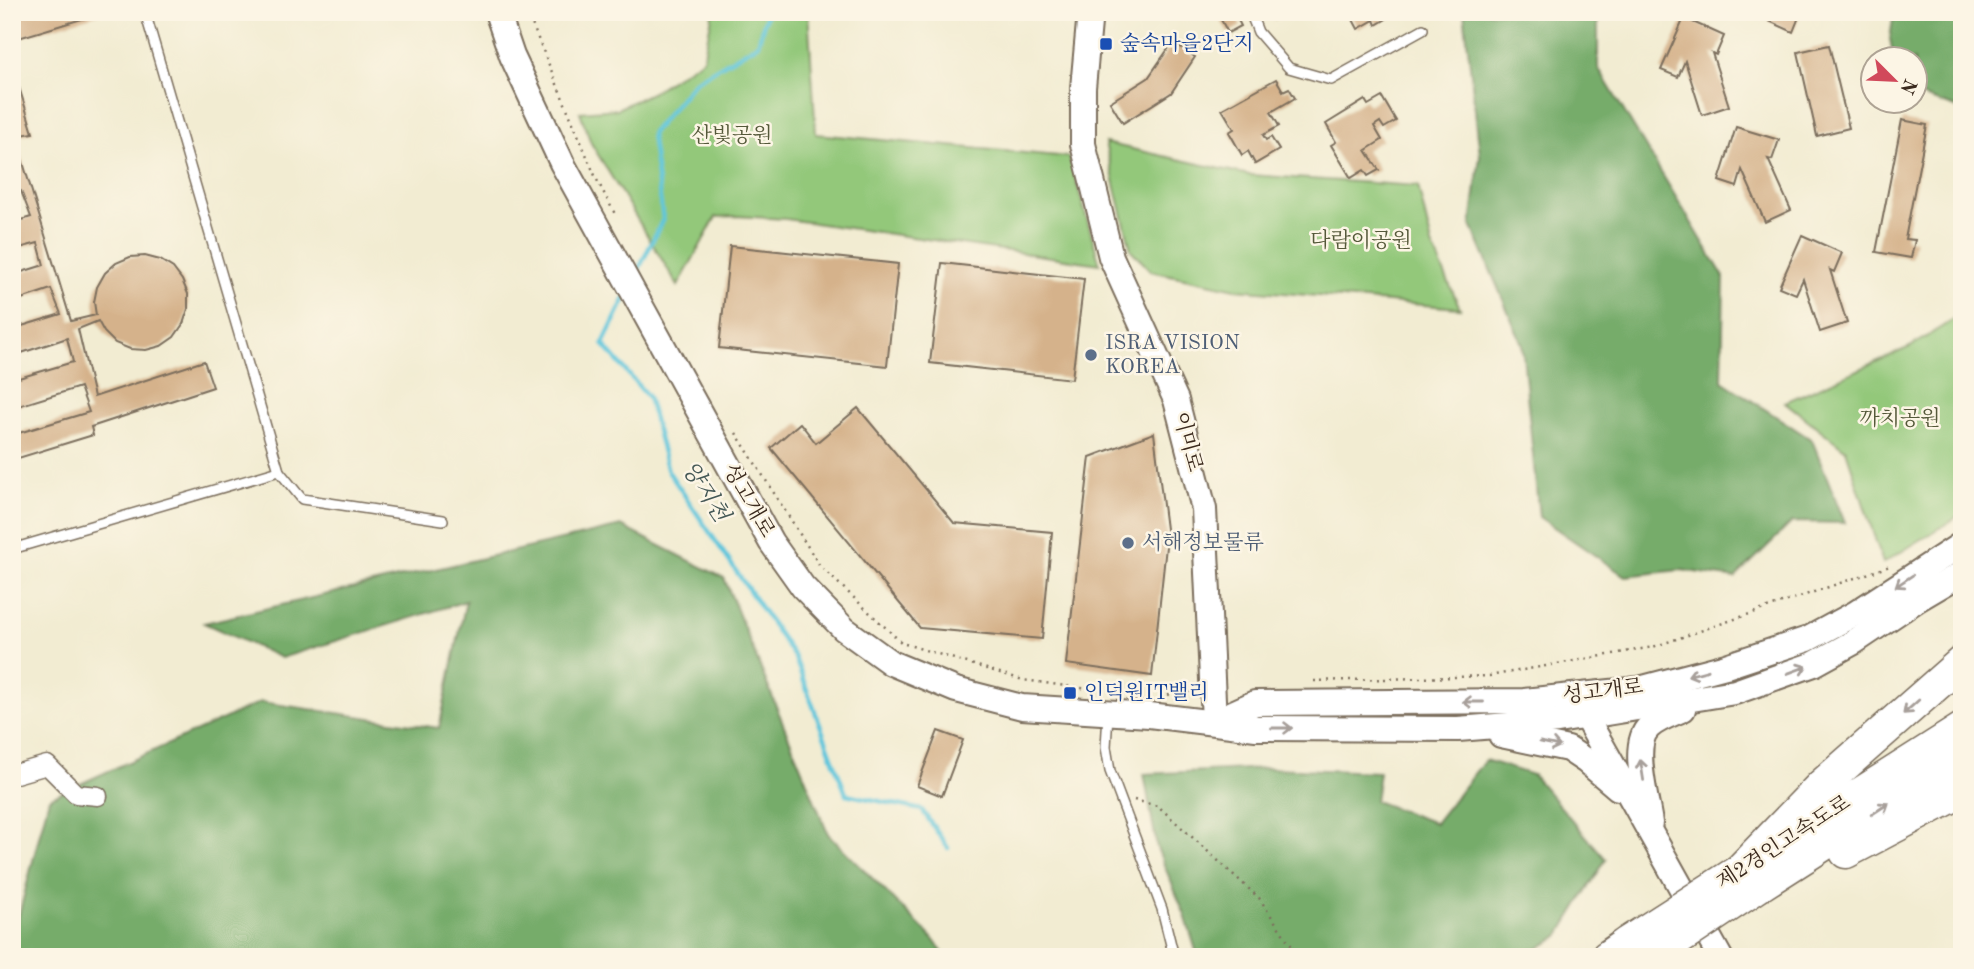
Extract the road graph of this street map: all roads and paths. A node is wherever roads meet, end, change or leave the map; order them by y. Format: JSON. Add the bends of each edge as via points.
{"nodes":[{"id":1,"x":145,"y":12,"type":"edge"},
{"id":2,"x":497,"y":12,"type":"edge"},
{"id":3,"x":527,"y":12,"type":"edge"},
{"id":4,"x":1090,"y":12,"type":"edge"},
{"id":5,"x":1250,"y":12,"type":"edge"},
{"id":6,"x":1423,"y":29,"type":"dead end"},
{"id":7,"x":617,"y":218,"type":"dead end"},
{"id":8,"x":734,"y":430,"type":"dead end"},
{"id":9,"x":279,"y":471,"type":"junction"},
{"id":10,"x":443,"y":520,"type":"dead end"},
{"id":11,"x":1962,"y":544,"type":"edge"},
{"id":12,"x":12,"y":549,"type":"edge"},
{"id":13,"x":1898,"y":564,"type":"dead end"},
{"id":14,"x":1962,"y":573,"type":"edge"},
{"id":15,"x":1962,"y":662,"type":"edge"},
{"id":16,"x":1303,"y":681,"type":"dead end"},
{"id":17,"x":1212,"y":689,"type":"junction"},
{"id":18,"x":1159,"y":696,"type":"dead end"},
{"id":19,"x":1709,"y":697,"type":"junction"},
{"id":20,"x":1106,"y":702,"type":"junction"},
{"id":21,"x":1580,"y":706,"type":"junction"},
{"id":22,"x":1214,"y":721,"type":"junction"},
{"id":23,"x":1459,"y":728,"type":"junction"},
{"id":24,"x":1962,"y":729,"type":"edge"},
{"id":25,"x":1962,"y":755,"type":"edge"},
{"id":26,"x":12,"y":775,"type":"edge"},
{"id":27,"x":1962,"y":791,"type":"edge"},
{"id":28,"x":1121,"y":795,"type":"junction"},
{"id":29,"x":98,"y":796,"type":"dead end"},
{"id":30,"x":1630,"y":798,"type":"junction"},
{"id":31,"x":1653,"y":838,"type":"junction"},
{"id":32,"x":1750,"y":878,"type":"junction"},
{"id":33,"x":1628,"y":952,"type":"edge"},
{"id":34,"x":1174,"y":957,"type":"edge"},
{"id":35,"x":1299,"y":957,"type":"edge"},
{"id":36,"x":1720,"y":957,"type":"edge"}],
"edges":[{"from":1,"to":9,"type":"lane"},
{"from":2,"to":20,"type":"street","name":"성고개로","via":[[512,56],[562,163],[771,542],[803,587],[844,629],[891,663],[956,690],[1022,707]]},
{"from":3,"to":7,"type":"path"},
{"from":4,"to":17,"type":"street","name":"이미로","via":[[1083,144],[1111,257],[1176,400],[1204,509]]},
{"from":5,"to":6,"type":"lane","via":[[1258,32],[1289,68],[1331,80]]},
{"from":8,"to":20,"type":"path","via":[[820,566],[902,643]]},
{"from":9,"to":10,"type":"lane","via":[[302,499]]},
{"from":9,"to":12,"type":"lane"},
{"from":11,"to":21,"type":"street","name":"성고개로","one_way":true,"via":[[1808,639]]},
{"from":13,"to":16,"type":"path","via":[[1653,647],[1489,676]]},
{"from":19,"to":14,"type":"street","name":"성고개로","one_way":true,"via":[[1814,664]]},
{"from":15,"to":32,"type":"highway","one_way":true,"via":[[1821,786]]},
{"from":17,"to":18,"type":"path"},
{"from":17,"to":22,"type":"street","name":"이미로"},
{"from":19,"to":21,"type":"street","name":"성고개로"},
{"from":31,"to":19,"type":"street","one_way":true,"via":[[1640,762],[1641,738],[1652,724]]},
{"from":20,"to":22,"type":"street","name":"성고개로"},
{"from":20,"to":28,"type":"lane","via":[[1106,747]]},
{"from":21,"to":22,"type":"street","name":"성고개로","one_way":true,"via":[[1524,701],[1255,703]]},
{"from":21,"to":23,"type":"street","name":"성고개로","via":[[1558,721]]},
{"from":21,"to":30,"type":"street"},
{"from":22,"to":23,"type":"street","name":"성고개로","one_way":true,"via":[[1256,728]]},
{"from":23,"to":30,"type":"street","one_way":true,"via":[[1563,747]]},
{"from":24,"to":32,"type":"highway","name":"제2경인고속도로"},
{"from":32,"to":25,"type":"highway","name":"제2경인고속도로","one_way":true},
{"from":26,"to":29,"type":"street","via":[[47,765],[76,794]]},
{"from":27,"to":32,"type":"highway","via":[[1832,860]]},
{"from":28,"to":34,"type":"lane","via":[[1162,909]]},
{"from":28,"to":35,"type":"path","via":[[1158,806],[1259,898]]},
{"from":30,"to":31,"type":"street"},
{"from":31,"to":36,"type":"street"},
{"from":32,"to":33,"type":"highway","name":"제2경인고속도로","bridge":true}]}
